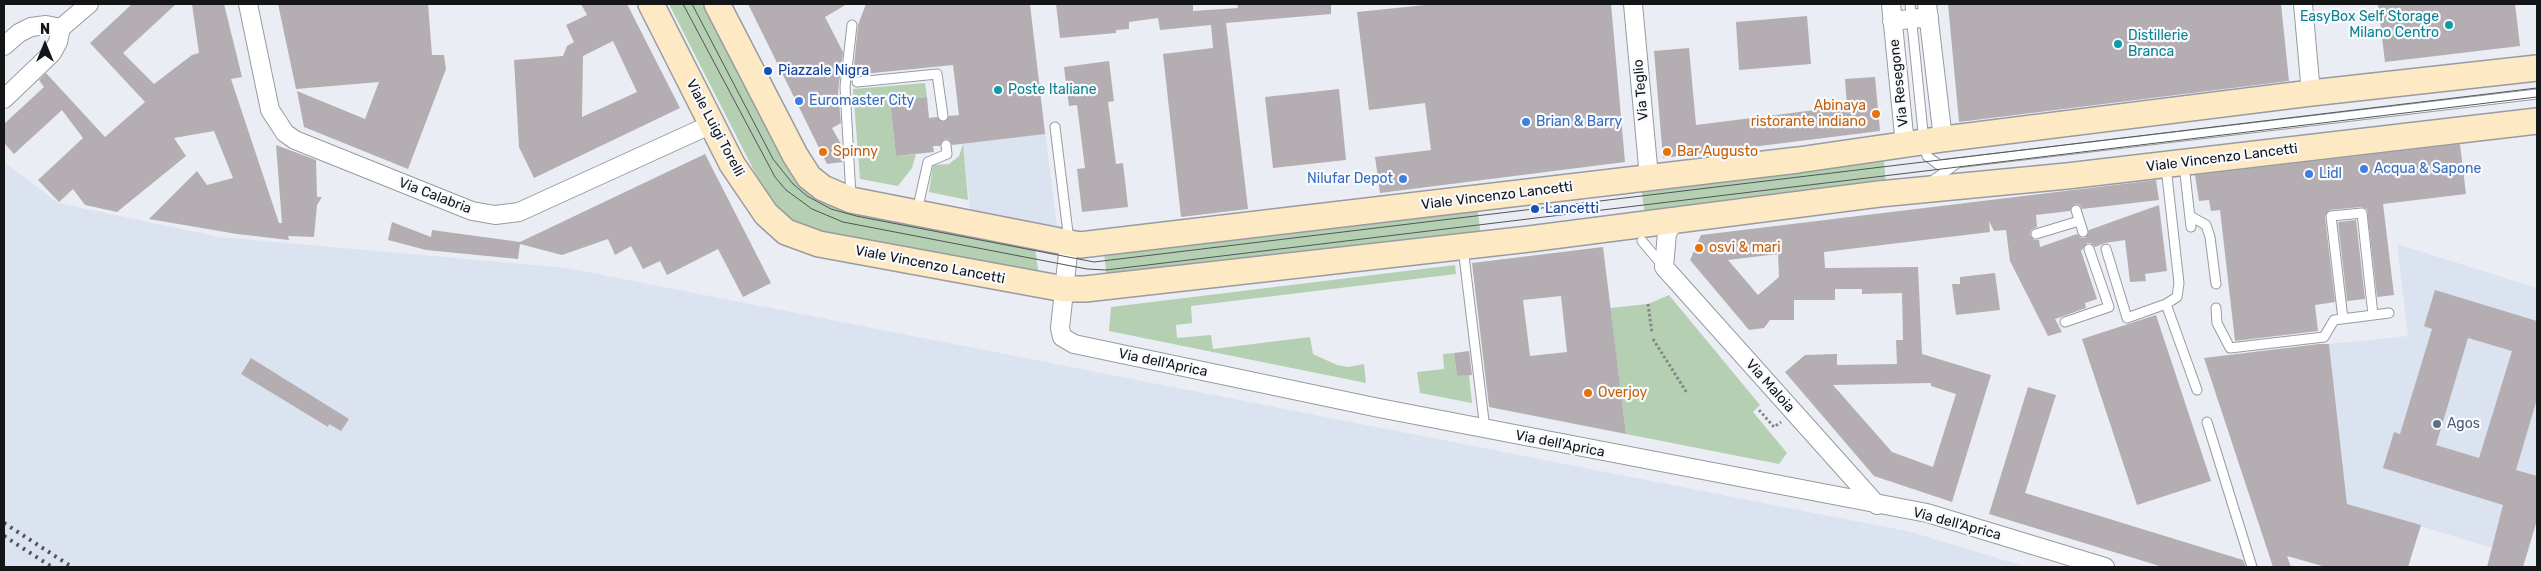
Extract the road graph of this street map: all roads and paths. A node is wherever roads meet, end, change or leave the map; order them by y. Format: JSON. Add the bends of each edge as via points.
{"nodes":[{"id":1,"x":89,"y":4,"type":"edge"},
{"id":2,"x":248,"y":4,"type":"edge"},
{"id":3,"x":651,"y":4,"type":"edge"},
{"id":4,"x":717,"y":4,"type":"edge"},
{"id":5,"x":1633,"y":4,"type":"edge"},
{"id":6,"x":2303,"y":4,"type":"edge"},
{"id":7,"x":1928,"y":10,"type":"edge"},
{"id":8,"x":1892,"y":12,"type":"edge"},
{"id":9,"x":1910,"y":12,"type":"edge"},
{"id":10,"x":852,"y":24,"type":"dead end"},
{"id":11,"x":61,"y":28,"type":"junction"},
{"id":12,"x":4,"y":46,"type":"edge"},
{"id":13,"x":2537,"y":68,"type":"edge"},
{"id":14,"x":857,"y":82,"type":"dead end"},
{"id":15,"x":2310,"y":93,"type":"junction"},
{"id":16,"x":2537,"y":94,"type":"edge"},
{"id":17,"x":4,"y":98,"type":"edge"},
{"id":18,"x":943,"y":116,"type":"dead end"},
{"id":19,"x":2537,"y":121,"type":"edge"},
{"id":20,"x":712,"y":124,"type":"junction"},
{"id":21,"x":1055,"y":127,"type":"dead end"},
{"id":22,"x":1924,"y":142,"type":"junction"},
{"id":23,"x":946,"y":145,"type":"dead end"},
{"id":24,"x":2174,"y":163,"type":"junction"},
{"id":25,"x":1956,"y":164,"type":"junction"},
{"id":26,"x":1649,"y":177,"type":"junction"},
{"id":27,"x":1906,"y":191,"type":"junction"},
{"id":28,"x":851,"y":200,"type":"junction"},
{"id":29,"x":2076,"y":210,"type":"dead end"},
{"id":30,"x":917,"y":214,"type":"junction"},
{"id":31,"x":2190,"y":216,"type":"junction"},
{"id":32,"x":1675,"y":221,"type":"junction"},
{"id":33,"x":2079,"y":221,"type":"junction"},
{"id":34,"x":2191,"y":227,"type":"dead end"},
{"id":35,"x":2083,"y":232,"type":"dead end"},
{"id":36,"x":2036,"y":234,"type":"dead end"},
{"id":37,"x":797,"y":238,"type":"joint"},
{"id":38,"x":1642,"y":241,"type":"dead end"},
{"id":39,"x":1069,"y":244,"type":"junction"},
{"id":40,"x":1463,"y":246,"type":"junction"},
{"id":41,"x":2089,"y":249,"type":"dead end"},
{"id":42,"x":2106,"y":249,"type":"dead end"},
{"id":43,"x":1664,"y":267,"type":"junction"},
{"id":44,"x":2216,"y":284,"type":"dead end"},
{"id":45,"x":1064,"y":289,"type":"junction"},
{"id":46,"x":1648,"y":304,"type":"dead end"},
{"id":47,"x":2166,"y":304,"type":"junction"},
{"id":48,"x":2216,"y":308,"type":"dead end"},
{"id":49,"x":2389,"y":313,"type":"dead end"},
{"id":50,"x":2374,"y":315,"type":"junction"},
{"id":51,"x":2343,"y":319,"type":"junction"},
{"id":52,"x":2064,"y":322,"type":"dead end"},
{"id":53,"x":1652,"y":333,"type":"dead end"},
{"id":54,"x":1653,"y":339,"type":"dead end"},
{"id":55,"x":2197,"y":390,"type":"dead end"},
{"id":56,"x":1687,"y":394,"type":"dead end"},
{"id":57,"x":1759,"y":410,"type":"dead end"},
{"id":58,"x":1781,"y":421,"type":"dead end"},
{"id":59,"x":2207,"y":422,"type":"dead end"},
{"id":60,"x":1485,"y":429,"type":"junction"},
{"id":61,"x":1877,"y":505,"type":"junction"},
{"id":62,"x":2105,"y":567,"type":"edge"},
{"id":63,"x":2252,"y":567,"type":"edge"}],
"edges":[{"from":1,"to":11,"type":"street"},
{"from":2,"to":20,"type":"street","name":"Via Calabria","via":[[270,110],[285,133],[304,144],[472,211],[495,215],[519,212]]},
{"from":3,"to":20,"type":"main road","name":"Viale Luigi Torelli"},
{"from":4,"to":28,"type":"main road","via":[[807,174],[823,188]]},
{"from":5,"to":26,"type":"street","name":"Via Teglio"},
{"from":6,"to":15,"type":"street"},
{"from":7,"to":9,"type":"street","name":"Via Resegone"},
{"from":7,"to":22,"type":"street","name":"Via Resegone"},
{"from":8,"to":9,"type":"street","name":"Via Resegone"},
{"from":8,"to":22,"type":"street","name":"Via Resegone"},
{"from":9,"to":22,"type":"lane","name":"Via Resegone"},
{"from":10,"to":28,"type":"lane","via":[[845,88]]},
{"from":11,"to":12,"type":"street","via":[[31,27]]},
{"from":11,"to":17,"type":"street","via":[[52,53]]},
{"from":13,"to":15,"type":"main road","name":"Viale Vincenzo Lancetti"},
{"from":14,"to":18,"type":"lane","via":[[938,74]]},
{"from":15,"to":22,"type":"main road","name":"Viale Vincenzo Lancetti"},
{"from":16,"to":25,"type":"lane","name":"Viale Vincenzo Lancetti"},
{"from":19,"to":24,"type":"main road","name":"Viale Vincenzo Lancetti"},
{"from":20,"to":37,"type":"main road","name":"Viale Luigi Torelli","via":[[732,164],[758,204],[774,223]]},
{"from":21,"to":39,"type":"lane"},
{"from":22,"to":25,"type":"lane","name":"Viale Vincenzo Lancetti","via":[[1927,156],[1932,161],[1939,165]]},
{"from":22,"to":26,"type":"main road","name":"Viale Vincenzo Lancetti"},
{"from":23,"to":30,"type":"lane","via":[[947,154],[928,162]]},
{"from":24,"to":27,"type":"main road","name":"Viale Vincenzo Lancetti","via":[[2068,182]]},
{"from":24,"to":31,"type":"lane"},
{"from":24,"to":47,"type":"lane","via":[[2179,283],[2177,297]]},
{"from":25,"to":27,"type":"lane","name":"Viale Vincenzo Lancetti","via":[[1936,179]]},
{"from":26,"to":39,"type":"main road","name":"Viale Vincenzo Lancetti","via":[[1090,245]]},
{"from":27,"to":32,"type":"main road","name":"Viale Vincenzo Lancetti"},
{"from":28,"to":30,"type":"main road","name":"Viale Vincenzo Lancetti"},
{"from":29,"to":33,"type":"lane"},
{"from":30,"to":39,"type":"main road","name":"Viale Vincenzo Lancetti"},
{"from":31,"to":34,"type":"lane"},
{"from":31,"to":44,"type":"lane","via":[[2206,225]]},
{"from":32,"to":40,"type":"main road","name":"Viale Vincenzo Lancetti"},
{"from":32,"to":43,"type":"street","via":[[1667,233]]},
{"from":33,"to":35,"type":"lane"},
{"from":33,"to":36,"type":"lane"},
{"from":37,"to":45,"type":"main road","name":"Viale Vincenzo Lancetti"},
{"from":38,"to":43,"type":"lane","name":"Via Maloia"},
{"from":39,"to":45,"type":"street"},
{"from":40,"to":45,"type":"main road","name":"Viale Vincenzo Lancetti"},
{"from":40,"to":60,"type":"lane"},
{"from":41,"to":52,"type":"lane","via":[[2109,307]]},
{"from":42,"to":47,"type":"lane","via":[[2127,318]]},
{"from":43,"to":61,"type":"street","name":"Via Maloia"},
{"from":45,"to":60,"type":"street","name":"Via dell'Aprica","via":[[1060,328],[1062,337],[1074,344]]},
{"from":46,"to":53,"type":"path"},
{"from":47,"to":55,"type":"lane"},
{"from":48,"to":51,"type":"lane","via":[[2217,323],[2230,348],[2324,337],[2334,320]]},
{"from":49,"to":50,"type":"lane"},
{"from":50,"to":51,"type":"lane"},
{"from":50,"to":51,"type":"lane","via":[[2362,213],[2332,216]]},
{"from":54,"to":56,"type":"path"},
{"from":57,"to":58,"type":"path","via":[[1774,427]]},
{"from":59,"to":63,"type":"lane"},
{"from":60,"to":61,"type":"street","name":"Via dell'Aprica"},
{"from":61,"to":62,"type":"street","name":"Via dell'Aprica","via":[[1927,513]]}]}
